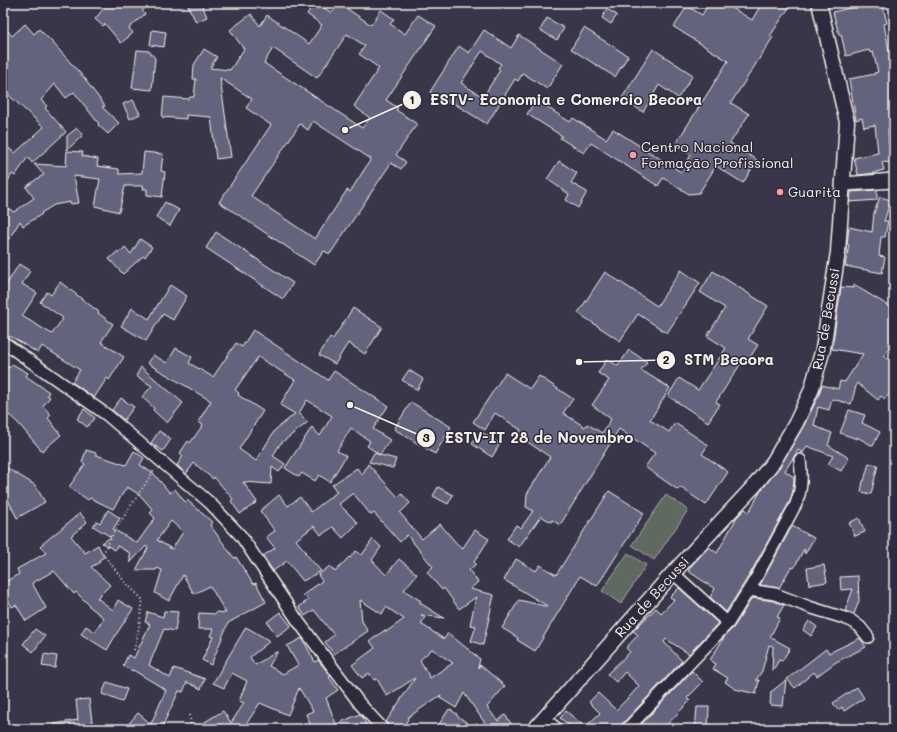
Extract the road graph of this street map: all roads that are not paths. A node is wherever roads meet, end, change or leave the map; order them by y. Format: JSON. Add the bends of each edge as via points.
{"nodes":[{"id":1,"x":819,"y":3,"type":"edge"},
{"id":2,"x":3,"y":342,"type":"edge"},
{"id":3,"x":800,"y":460,"type":"dead end"},
{"id":4,"x":673,"y":573,"type":"junction"},
{"id":5,"x":749,"y":590,"type":"junction"},
{"id":6,"x":728,"y":623,"type":"junction"},
{"id":7,"x":868,"y":637,"type":"dead end"},
{"id":8,"x":545,"y":719,"type":"junction"},
{"id":9,"x":383,"y":729,"type":"edge"},
{"id":10,"x":535,"y":729,"type":"edge"},
{"id":11,"x":557,"y":729,"type":"edge"},
{"id":12,"x":627,"y":729,"type":"edge"}],
"edges":[{"from":1,"to":4,"type":"street","name":"Rua de Becussi","via":[[847,122],[838,252],[823,349],[811,391],[774,461]]},
{"from":2,"to":9,"type":"street","via":[[107,415],[210,503],[241,536],[303,627],[360,704]]},
{"from":3,"to":5,"type":"street","via":[[800,494]]},
{"from":4,"to":6,"type":"street"},
{"from":4,"to":8,"type":"street","name":"Rua de Becussi"},
{"from":5,"to":6,"type":"street"},
{"from":5,"to":7,"type":"street","via":[[775,594],[841,617],[860,627]]},
{"from":6,"to":12,"type":"street"},
{"from":8,"to":10,"type":"street","name":"Rua de Becussi"},
{"from":8,"to":11,"type":"street"}]}
